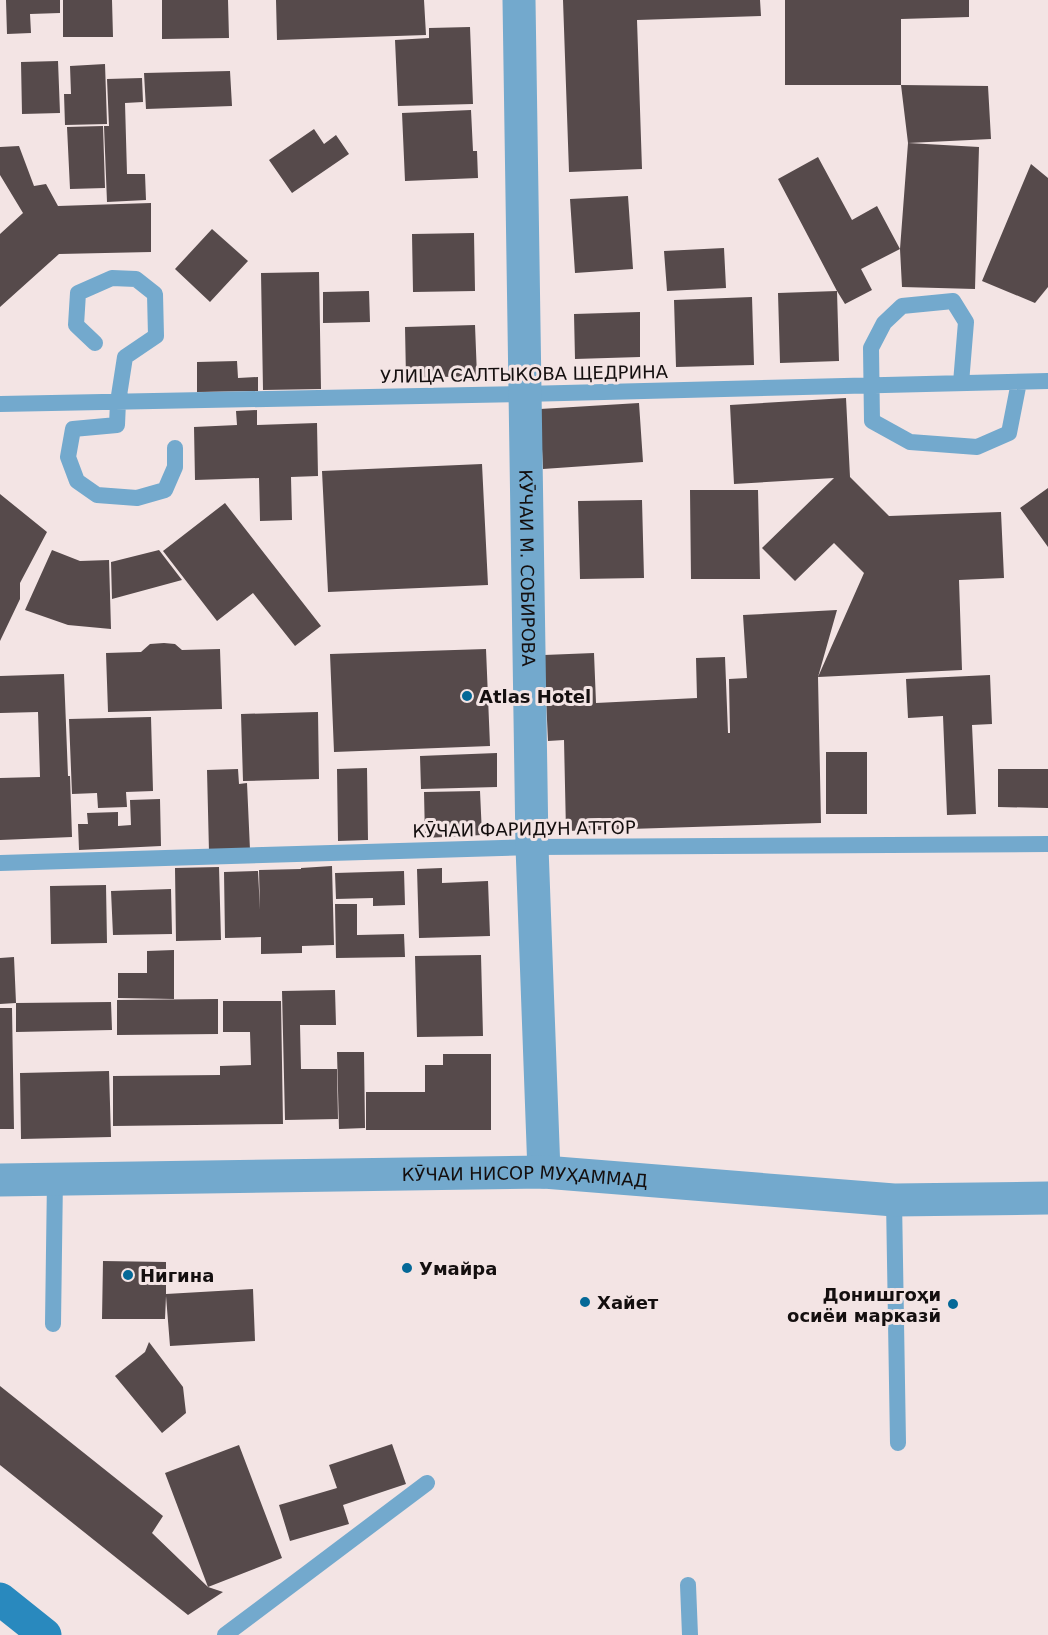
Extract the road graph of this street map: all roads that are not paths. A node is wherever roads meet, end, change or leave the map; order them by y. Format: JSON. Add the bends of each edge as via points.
{"nodes":[{"id":1,"x":519,"y":0,"type":"edge"},
{"id":2,"x":95,"y":343,"type":"dead end"},
{"id":3,"x":1048,"y":381,"type":"edge"},
{"id":4,"x":1019,"y":382,"type":"junction"},
{"id":5,"x":961,"y":383,"type":"junction"},
{"id":6,"x":871,"y":385,"type":"junction"},
{"id":7,"x":524,"y":394,"type":"junction"},
{"id":8,"x":118,"y":402,"type":"junction"},
{"id":9,"x":0,"y":404,"type":"edge"},
{"id":10,"x":175,"y":447,"type":"dead end"},
{"id":11,"x":1048,"y":844,"type":"edge"},
{"id":12,"x":532,"y":847,"type":"junction"},
{"id":13,"x":0,"y":863,"type":"edge"},
{"id":14,"x":544,"y":1172,"type":"junction"},
{"id":15,"x":54,"y":1178,"type":"junction"},
{"id":16,"x":0,"y":1180,"type":"edge"},
{"id":17,"x":1048,"y":1198,"type":"edge"},
{"id":18,"x":894,"y":1200,"type":"junction"},
{"id":19,"x":53,"y":1324,"type":"dead end"},
{"id":20,"x":898,"y":1443,"type":"dead end"},
{"id":21,"x":427,"y":1483,"type":"dead end"},
{"id":22,"x":688,"y":1585,"type":"dead end"},
{"id":23,"x":0,"y":1599,"type":"edge"},
{"id":24,"x":45,"y":1635,"type":"edge"},
{"id":25,"x":225,"y":1635,"type":"edge"},
{"id":26,"x":690,"y":1635,"type":"edge"}],
"edges":[{"from":1,"to":7,"type":"street","name":"КӮЧАИ М. СОБИРОВА"},
{"from":2,"to":8,"type":"lane","via":[[76,325],[78,292],[112,278],[136,279],[155,294],[156,336],[125,357]]},
{"from":3,"to":4,"type":"lane","name":"УЛИЦА САЛТЫКОВА ЩЕДРИНА"},
{"from":4,"to":5,"type":"lane","name":"УЛИЦА САЛТЫКОВА ЩЕДРИНА"},
{"from":4,"to":6,"type":"lane","via":[[1009,433],[977,447],[910,442],[872,422]]},
{"from":5,"to":6,"type":"lane","name":"УЛИЦА САЛТЫКОВА ЩЕДРИНА"},
{"from":5,"to":6,"type":"lane","via":[[966,322],[953,301],[902,306],[884,323],[871,348]]},
{"from":6,"to":7,"type":"lane","name":"УЛИЦА САЛТЫКОВА ЩЕДРИНА"},
{"from":7,"to":8,"type":"lane","name":"УЛИЦА САЛТЫКОВА ЩЕДРИНА"},
{"from":7,"to":12,"type":"street","name":"КӮЧАИ М. СОБИРОВА"},
{"from":8,"to":9,"type":"lane","name":"УЛИЦА САЛТЫКОВА ЩЕДРИНА"},
{"from":8,"to":10,"type":"lane","via":[[117,425],[73,429],[68,457],[77,481],[98,495],[137,498],[165,490],[175,467]]},
{"from":11,"to":12,"type":"lane","name":"КӮЧАИ ФАРИДУН АТТОР"},
{"from":12,"to":13,"type":"lane","name":"КӮЧАИ ФАРИДУН АТТОР"},
{"from":12,"to":14,"type":"street","name":"КӮЧАИ М. СОБИРОВА"},
{"from":14,"to":15,"type":"street","name":"КӮЧАИ НИСОР МУҲАММАД"},
{"from":14,"to":18,"type":"street","name":"КӮЧАИ НИСОР МУҲАММАД"},
{"from":15,"to":16,"type":"street","name":"КӮЧАИ НИСОР МУҲАММАД"},
{"from":15,"to":19,"type":"lane"},
{"from":17,"to":18,"type":"street","name":"КӮЧАИ НИСОР МУҲАММАД"},
{"from":18,"to":20,"type":"lane"},
{"from":21,"to":25,"type":"lane"},
{"from":22,"to":26,"type":"lane"},
{"from":23,"to":24,"type":"main road"}]}
